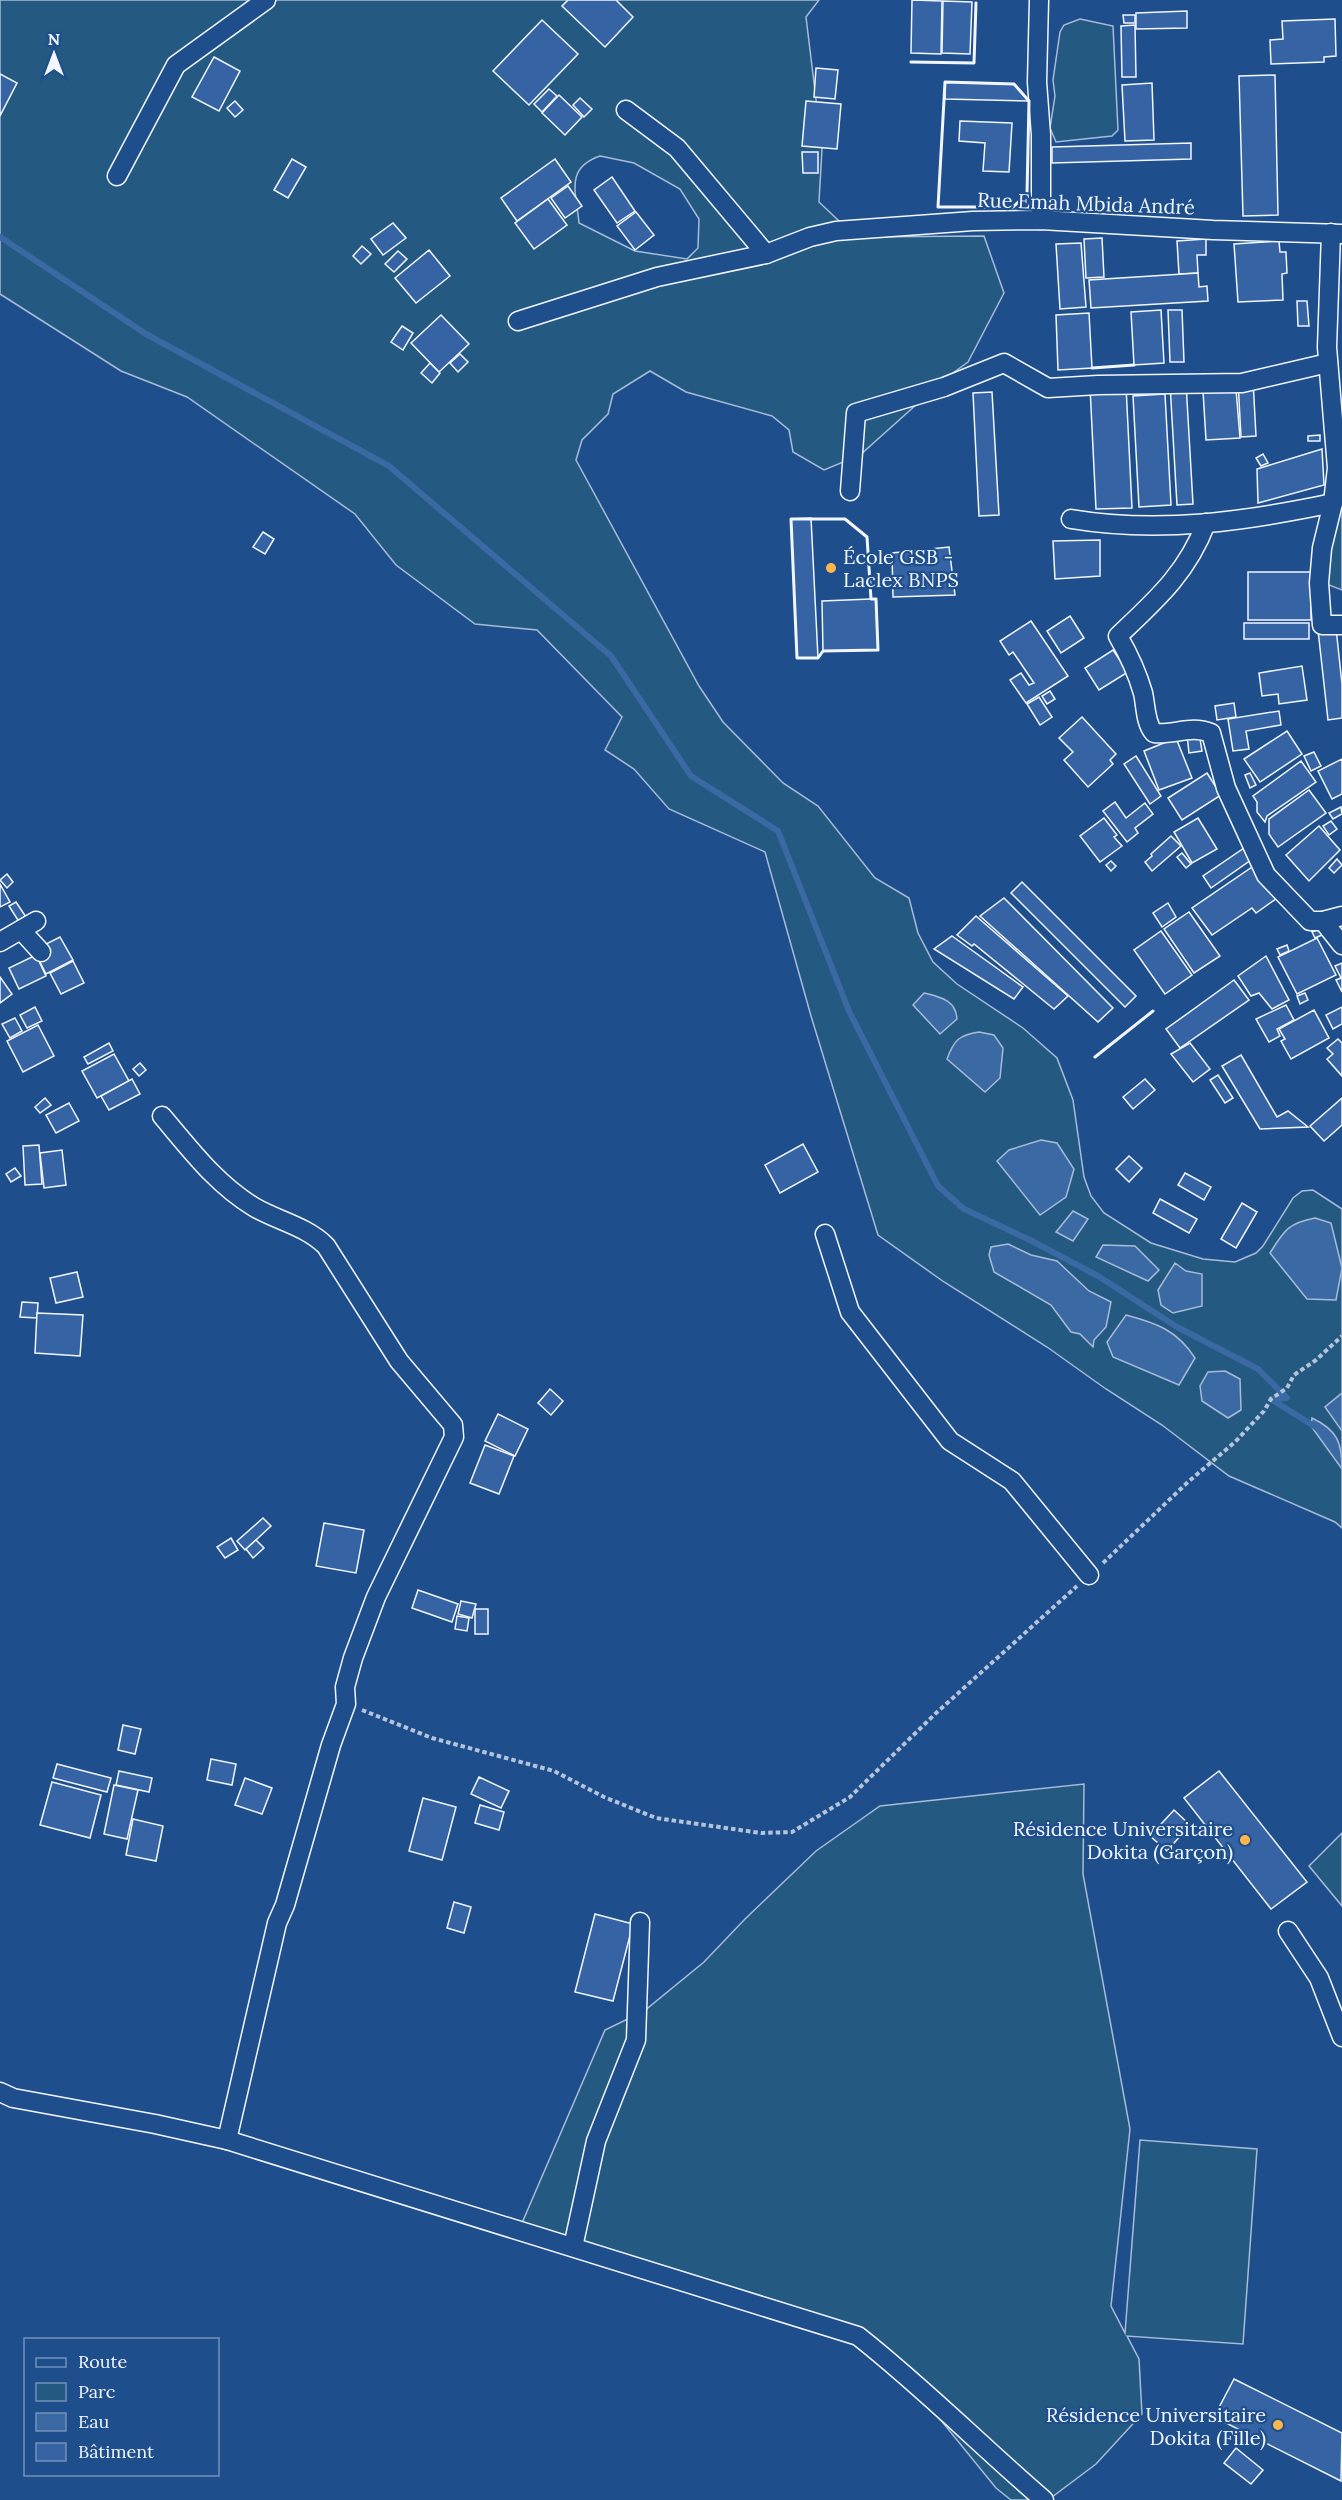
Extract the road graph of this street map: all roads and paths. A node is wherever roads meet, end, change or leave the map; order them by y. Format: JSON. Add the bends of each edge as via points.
{"nodes":[{"id":1,"x":266,"y":0,"type":"edge"},
{"id":2,"x":1039,"y":0,"type":"edge"},
{"id":3,"x":626,"y":110,"type":"dead end"},
{"id":4,"x":117,"y":176,"type":"dead end"},
{"id":5,"x":1041,"y":220,"type":"junction"},
{"id":6,"x":1336,"y":233,"type":"edge"},
{"id":7,"x":766,"y":254,"type":"junction"},
{"id":8,"x":518,"y":321,"type":"dead end"},
{"id":9,"x":1328,"y":363,"type":"junction"},
{"id":10,"x":1340,"y":466,"type":"edge"},
{"id":11,"x":850,"y":492,"type":"dead end"},
{"id":12,"x":1333,"y":503,"type":"junction"},
{"id":13,"x":1071,"y":519,"type":"dead end"},
{"id":14,"x":1206,"y":523,"type":"junction"},
{"id":15,"x":1342,"y":625,"type":"edge"},
{"id":16,"x":1342,"y":916,"type":"edge"},
{"id":17,"x":1323,"y":921,"type":"junction"},
{"id":18,"x":0,"y":942,"type":"edge"},
{"id":19,"x":1342,"y":945,"type":"edge"},
{"id":20,"x":41,"y":952,"type":"dead end"},
{"id":21,"x":162,"y":1116,"type":"dead end"},
{"id":22,"x":825,"y":1234,"type":"dead end"},
{"id":23,"x":1342,"y":1336,"type":"edge"},
{"id":24,"x":1089,"y":1575,"type":"junction"},
{"id":25,"x":346,"y":1704,"type":"junction"},
{"id":26,"x":640,"y":1922,"type":"dead end"},
{"id":27,"x":1288,"y":1931,"type":"dead end"},
{"id":28,"x":1342,"y":2037,"type":"edge"},
{"id":29,"x":0,"y":2092,"type":"edge"},
{"id":30,"x":226,"y":2140,"type":"junction"},
{"id":31,"x":573,"y":2247,"type":"junction"},
{"id":32,"x":1044,"y":2500,"type":"edge"}],
"edges":[{"from":1,"to":4,"type":"street","via":[[176,65]]},
{"from":2,"to":5,"type":"street"},
{"from":3,"to":7,"type":"street","via":[[677,148]]},
{"from":5,"to":6,"type":"street","name":"Rue Emah Mbida André"},
{"from":5,"to":7,"type":"street","name":"Rue Emah Mbida André","via":[[836,231]]},
{"from":6,"to":9,"type":"street"},
{"from":7,"to":8,"type":"street","name":"Rue Emah Mbida André","via":[[657,276]]},
{"from":9,"to":10,"type":"street"},
{"from":9,"to":11,"type":"street","via":[[1242,383],[1048,388],[1004,363],[944,387],[856,413]]},
{"from":10,"to":12,"type":"street"},
{"from":12,"to":14,"type":"street","via":[[1265,517]]},
{"from":12,"to":15,"type":"street","via":[[1322,548],[1322,625]]},
{"from":13,"to":14,"type":"street","via":[[1155,525]]},
{"from":14,"to":17,"type":"street","via":[[1190,558],[1169,588],[1119,636],[1132,661],[1149,727],[1154,733],[1164,734],[1201,729],[1210,733],[1226,788],[1266,875],[1310,921]]},
{"from":16,"to":17,"type":"street"},
{"from":17,"to":19,"type":"street"},
{"from":18,"to":20,"type":"street","via":[[28,926]]},
{"from":21,"to":25,"type":"street","via":[[228,1190],[256,1208],[314,1234],[326,1246],[399,1361],[453,1425],[454,1437],[376,1597],[345,1687]]},
{"from":22,"to":24,"type":"street","via":[[850,1312],[950,1441],[1012,1481]]},
{"from":23,"to":24,"type":"path","via":[[1294,1375],[1287,1388],[1271,1399],[1235,1442]]},
{"from":24,"to":25,"type":"path","via":[[850,1797],[792,1832],[761,1833],[656,1818],[554,1771],[432,1738]]},
{"from":25,"to":30,"type":"street","via":[[277,1923]]},
{"from":26,"to":31,"type":"street","via":[[636,2040],[596,2141]]},
{"from":27,"to":28,"type":"street","via":[[1319,1978]]},
{"from":29,"to":30,"type":"street","via":[[20,2100]]},
{"from":30,"to":31,"type":"street"},
{"from":31,"to":32,"type":"street","via":[[858,2336]]}]}
